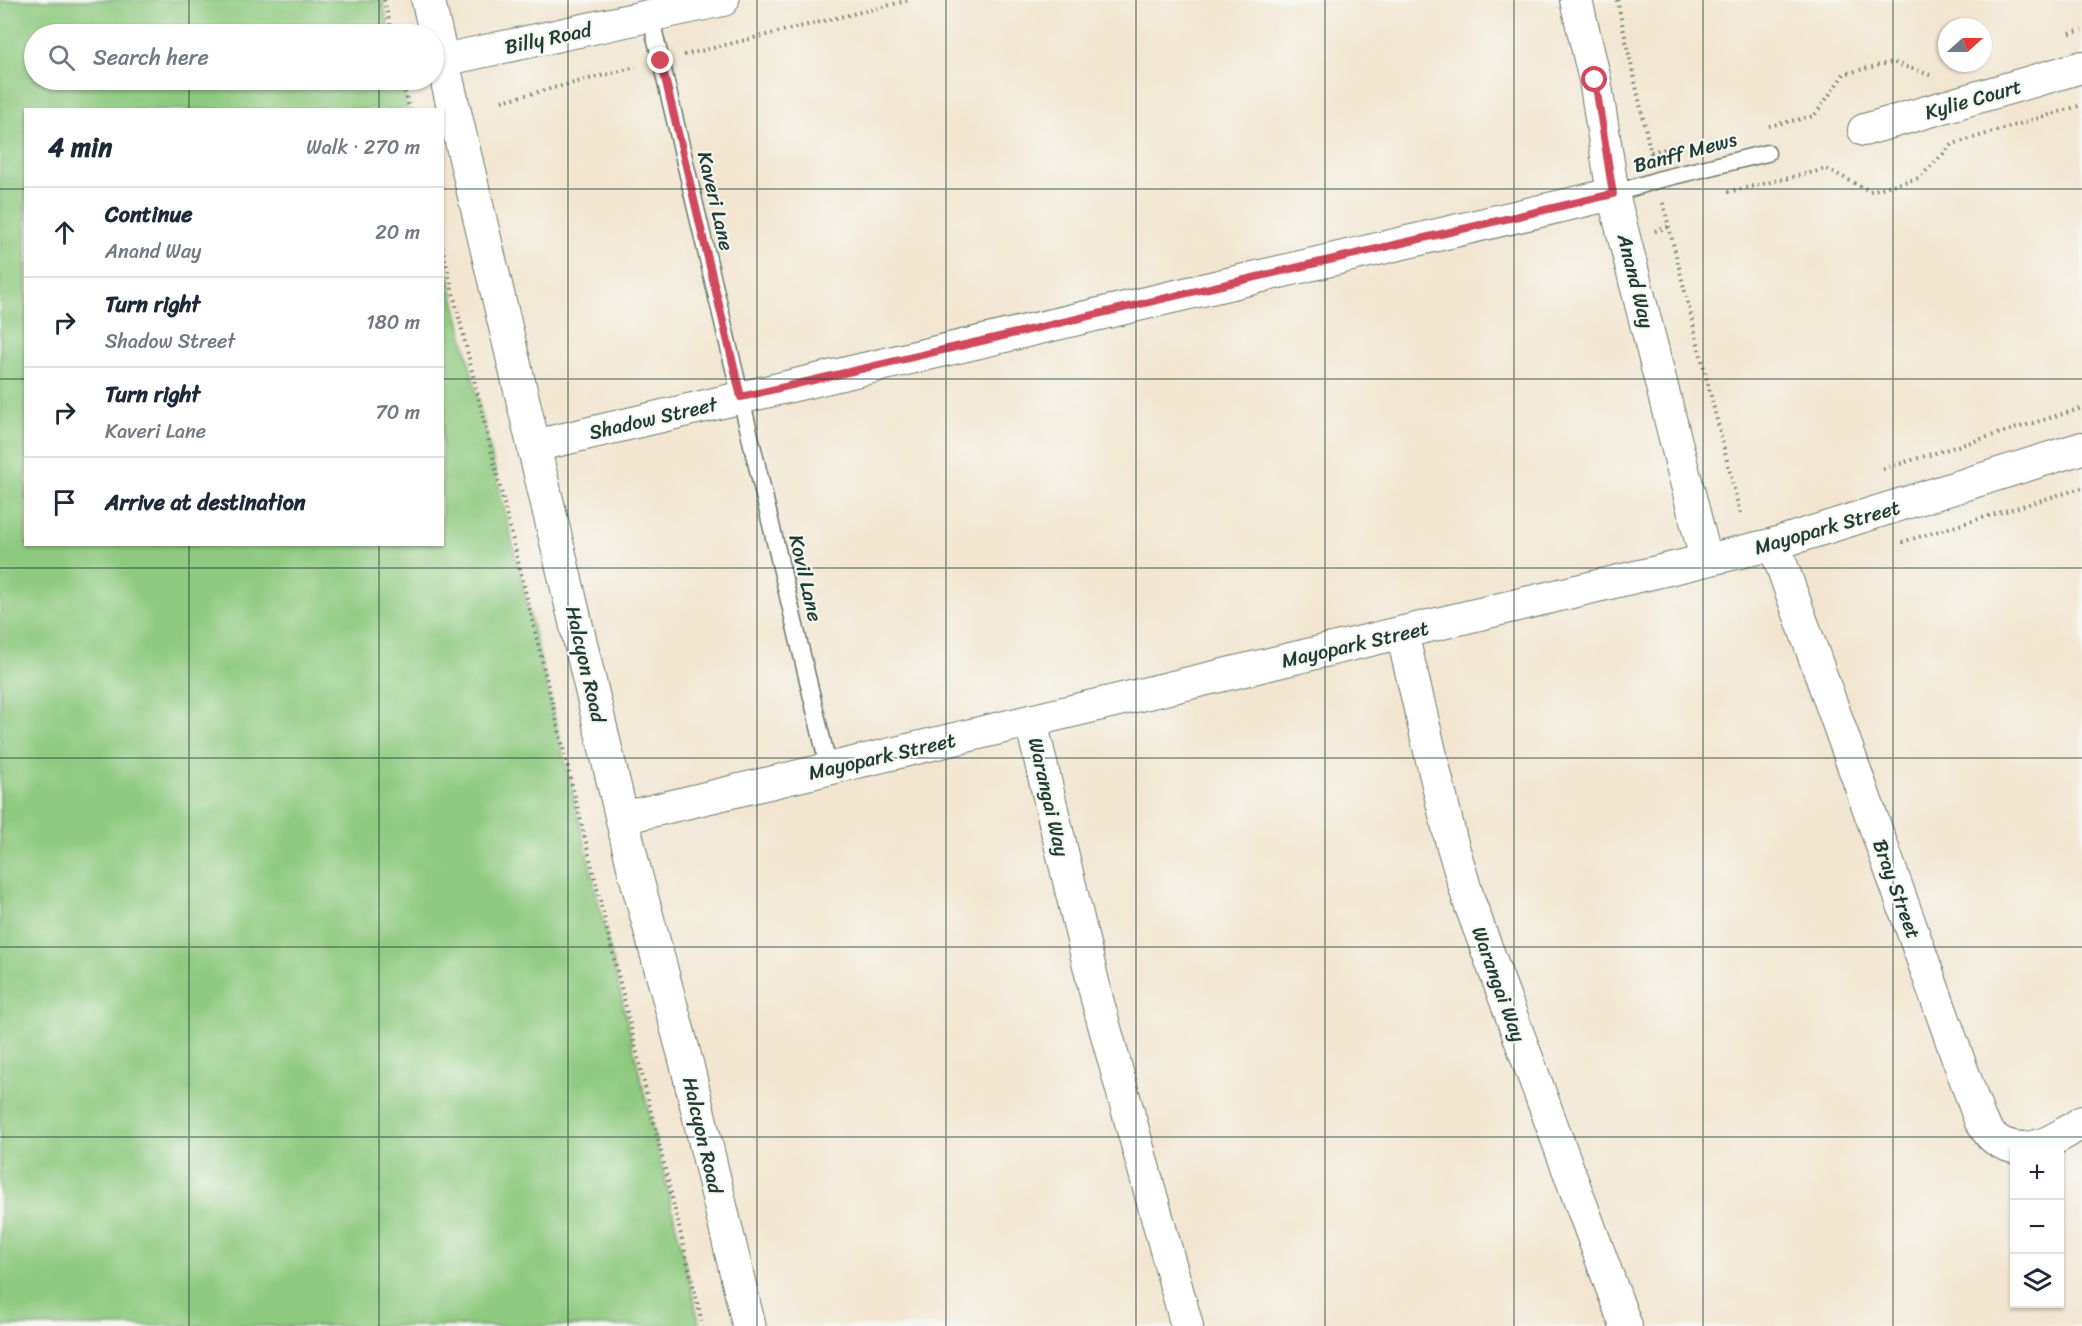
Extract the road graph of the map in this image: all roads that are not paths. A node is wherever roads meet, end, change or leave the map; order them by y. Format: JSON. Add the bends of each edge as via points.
{"nodes":[{"id":1,"x":428,"y":0,"type":"edge"},
{"id":2,"x":723,"y":0,"type":"edge"},
{"id":3,"x":1576,"y":0,"type":"edge"},
{"id":4,"x":650,"y":15,"type":"junction"},
{"id":5,"x":434,"y":24,"type":"edge"},
{"id":6,"x":444,"y":60,"type":"edge"},
{"id":7,"x":444,"y":64,"type":"edge"},
{"id":8,"x":2082,"y":67,"type":"edge"},
{"id":9,"x":1863,"y":130,"type":"dead end"},
{"id":10,"x":1767,"y":153,"type":"dead end"},
{"id":11,"x":1613,"y":194,"type":"junction"},
{"id":12,"x":741,"y":397,"type":"junction"},
{"id":13,"x":534,"y":446,"type":"junction"},
{"id":14,"x":2082,"y":448,"type":"edge"},
{"id":15,"x":1774,"y":544,"type":"junction"},
{"id":16,"x":1706,"y":560,"type":"junction"},
{"id":17,"x":1402,"y":633,"type":"junction"},
{"id":18,"x":1031,"y":721,"type":"junction"},
{"id":19,"x":829,"y":769,"type":"junction"},
{"id":20,"x":622,"y":818,"type":"junction"},
{"id":21,"x":2082,"y":1122,"type":"edge"},
{"id":22,"x":749,"y":1326,"type":"edge"},
{"id":23,"x":1187,"y":1326,"type":"edge"},
{"id":24,"x":1626,"y":1326,"type":"edge"}],
"edges":[{"from":1,"to":5,"type":"street","name":"Halcyon Road"},
{"from":2,"to":4,"type":"street","name":"Billy Road"},
{"from":3,"to":11,"type":"street","name":"Anand Way","via":[[1595,80]]},
{"from":4,"to":6,"type":"street","name":"Billy Road"},
{"from":4,"to":12,"type":"lane","name":"Kaveri Lane"},
{"from":7,"to":13,"type":"street","name":"Halcyon Road"},
{"from":8,"to":9,"type":"street","name":"Kylie Court"},
{"from":10,"to":11,"type":"lane","name":"Banff Mews"},
{"from":11,"to":12,"type":"street","name":"Shadow Street"},
{"from":11,"to":16,"type":"street","name":"Anand Way"},
{"from":12,"to":13,"type":"street","name":"Shadow Street"},
{"from":12,"to":19,"type":"lane","name":"Kovil Lane"},
{"from":13,"to":20,"type":"street","name":"Halcyon Road"},
{"from":14,"to":15,"type":"street","name":"Mayopark Street"},
{"from":15,"to":16,"type":"street","name":"Mayopark Street"},
{"from":15,"to":21,"type":"street","name":"Bray Street","via":[[1980,1120],[1993,1138],[2014,1149],[2038,1146]]},
{"from":16,"to":17,"type":"street","name":"Mayopark Street"},
{"from":17,"to":18,"type":"street","name":"Mayopark Street"},
{"from":17,"to":24,"type":"street","name":"Warangai Way","via":[[1469,901]]},
{"from":18,"to":19,"type":"street","name":"Mayopark Street"},
{"from":18,"to":23,"type":"street","name":"Warangai Way","via":[[1097,999]]},
{"from":19,"to":20,"type":"street","name":"Mayopark Street"},
{"from":20,"to":22,"type":"street","name":"Halcyon Road","via":[[687,1065]]}]}
